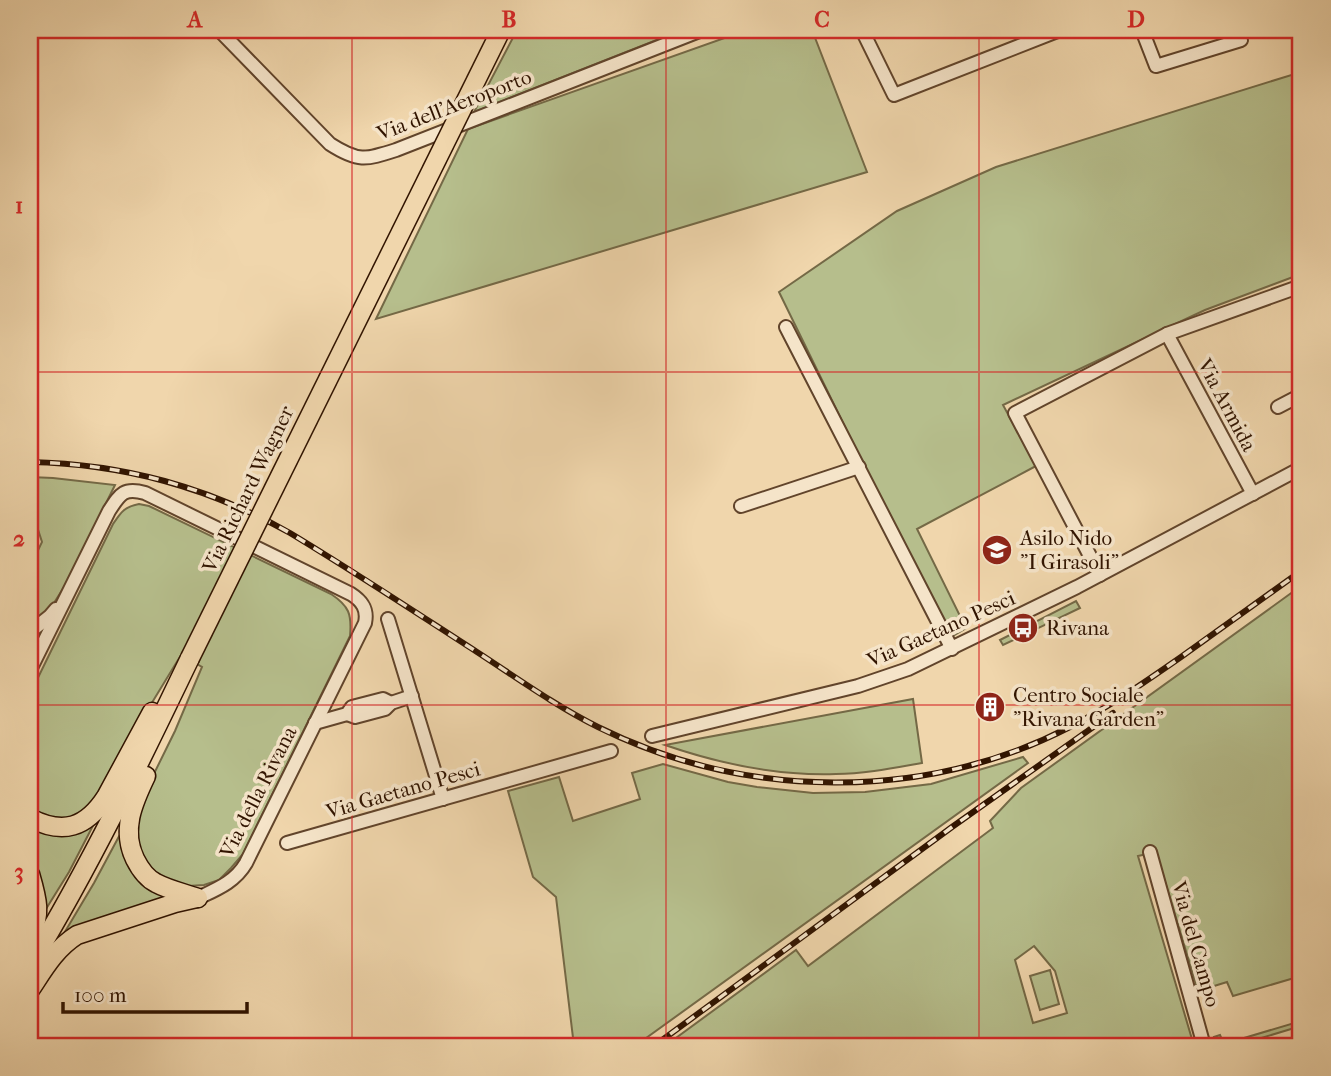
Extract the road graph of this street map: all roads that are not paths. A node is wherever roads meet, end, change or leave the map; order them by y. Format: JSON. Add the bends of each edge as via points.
{"nodes":[{"id":1,"x":219,"y":30,"type":"edge"},
{"id":2,"x":501,"y":30,"type":"edge"},
{"id":3,"x":702,"y":30,"type":"edge"},
{"id":4,"x":862,"y":30,"type":"edge"},
{"id":5,"x":1060,"y":30,"type":"edge"},
{"id":6,"x":1142,"y":30,"type":"edge"},
{"id":7,"x":1241,"y":40,"type":"dead end"},
{"id":8,"x":1301,"y":286,"type":"edge"},
{"id":9,"x":786,"y":327,"type":"dead end"},
{"id":10,"x":1167,"y":334,"type":"junction"},
{"id":11,"x":1301,"y":395,"type":"edge"},
{"id":12,"x":1278,"y":407,"type":"dead end"},
{"id":13,"x":859,"y":467,"type":"junction"},
{"id":14,"x":1301,"y":468,"type":"edge"},
{"id":15,"x":1253,"y":494,"type":"junction"},
{"id":16,"x":741,"y":506,"type":"dead end"},
{"id":17,"x":1100,"y":575,"type":"junction"},
{"id":18,"x":67,"y":595,"type":"junction"},
{"id":19,"x":388,"y":619,"type":"dead end"},
{"id":20,"x":30,"y":632,"type":"edge"},
{"id":21,"x":952,"y":649,"type":"junction"},
{"id":22,"x":190,"y":658,"type":"junction"},
{"id":23,"x":30,"y":670,"type":"edge"},
{"id":24,"x":412,"y":696,"type":"junction"},
{"id":25,"x":315,"y":723,"type":"junction"},
{"id":26,"x":652,"y":736,"type":"dead end"},
{"id":27,"x":611,"y":751,"type":"dead end"},
{"id":28,"x":443,"y":799,"type":"junction"},
{"id":29,"x":30,"y":818,"type":"edge"},
{"id":30,"x":287,"y":843,"type":"dead end"},
{"id":31,"x":1150,"y":852,"type":"dead end"},
{"id":32,"x":30,"y":874,"type":"edge"},
{"id":33,"x":198,"y":898,"type":"junction"},
{"id":34,"x":30,"y":938,"type":"edge"},
{"id":35,"x":30,"y":965,"type":"edge"},
{"id":36,"x":30,"y":990,"type":"edge"},
{"id":37,"x":1204,"y":1046,"type":"edge"}],
"edges":[{"from":1,"to":3,"type":"street","name":"Via dell'Aeroporto","via":[[330,144],[364,159]]},
{"from":2,"to":22,"type":"main road","name":"Via Richard Wagner","bridge":true},
{"from":4,"to":5,"type":"street","via":[[894,96]]},
{"from":6,"to":7,"type":"street","via":[[1157,66]]},
{"from":8,"to":10,"type":"street"},
{"from":9,"to":13,"type":"street"},
{"from":10,"to":15,"type":"street","name":"Via Armida"},
{"from":10,"to":17,"type":"street","via":[[1015,413]]},
{"from":11,"to":12,"type":"street"},
{"from":13,"to":16,"type":"street"},
{"from":13,"to":21,"type":"street"},
{"from":14,"to":15,"type":"street","name":"Via Gaetano Pesci"},
{"from":15,"to":17,"type":"street","name":"Via Gaetano Pesci"},
{"from":17,"to":21,"type":"street","name":"Via Gaetano Pesci"},
{"from":18,"to":20,"type":"street"},
{"from":18,"to":23,"type":"street","name":"Via della Rivana"},
{"from":18,"to":25,"type":"street","name":"Via della Rivana","via":[[109,511],[128,490],[145,493],[351,594],[365,607],[365,622]]},
{"from":19,"to":24,"type":"street"},
{"from":21,"to":26,"type":"street","name":"Via Gaetano Pesci","via":[[858,686]]},
{"from":22,"to":29,"type":"main road","via":[[163,694],[99,808],[80,823],[61,828]]},
{"from":22,"to":33,"type":"main road","via":[[185,692],[138,793],[128,830],[133,854],[149,878]]},
{"from":22,"to":35,"type":"main road","name":"Via Richard Wagner","via":[[100,841]]},
{"from":24,"to":25,"type":"street","name":"Via della Rivana","via":[[385,709]]},
{"from":24,"to":28,"type":"street"},
{"from":25,"to":33,"type":"street","name":"Via della Rivana","via":[[243,869],[228,884]]},
{"from":27,"to":28,"type":"street","name":"Via Gaetano Pesci"},
{"from":28,"to":30,"type":"street","name":"Via Gaetano Pesci"},
{"from":31,"to":37,"type":"street","name":"Via del Campo"},
{"from":32,"to":34,"type":"main road","via":[[38,914]]},
{"from":33,"to":36,"type":"main road","via":[[76,935],[54,953]]}]}
